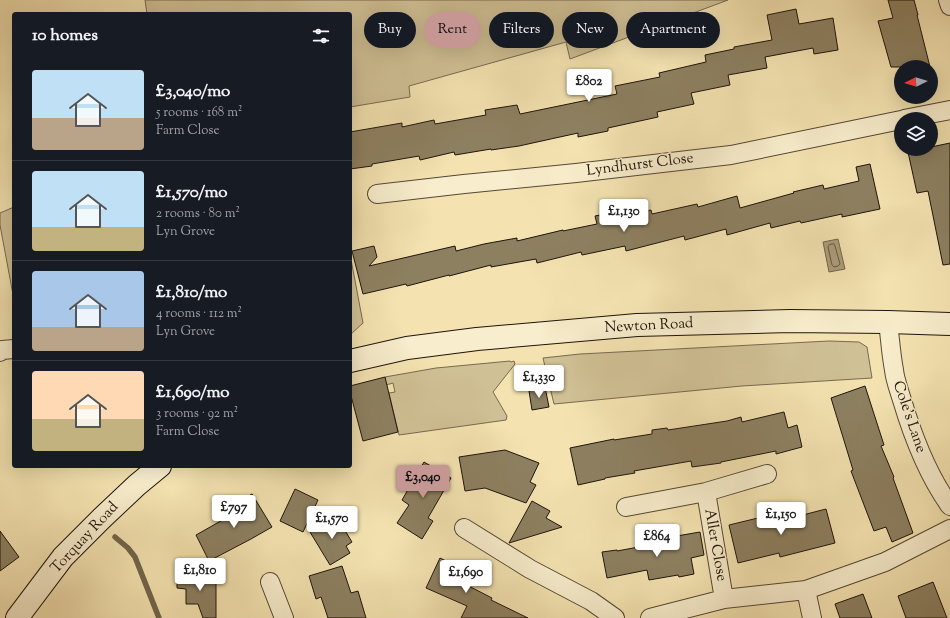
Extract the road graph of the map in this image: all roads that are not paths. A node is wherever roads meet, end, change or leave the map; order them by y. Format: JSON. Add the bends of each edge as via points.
{"nodes":[{"id":1,"x":948,"y":0,"type":"edge"},
{"id":2,"x":950,"y":6,"type":"edge"},
{"id":3,"x":950,"y":110,"type":"edge"},
{"id":4,"x":938,"y":112,"type":"edge"},
{"id":5,"x":894,"y":121,"type":"edge"},
{"id":6,"x":377,"y":194,"type":"dead end"},
{"id":7,"x":888,"y":322,"type":"junction"},
{"id":8,"x":950,"y":324,"type":"edge"},
{"id":9,"x":12,"y":349,"type":"edge"},
{"id":10,"x":0,"y":352,"type":"edge"},
{"id":11,"x":352,"y":361,"type":"edge"},
{"id":12,"x":158,"y":468,"type":"edge"},
{"id":13,"x":767,"y":474,"type":"dead end"},
{"id":14,"x":706,"y":492,"type":"junction"},
{"id":15,"x":950,"y":506,"type":"edge"},
{"id":16,"x":626,"y":507,"type":"dead end"},
{"id":17,"x":464,"y":528,"type":"dead end"},
{"id":18,"x":950,"y":529,"type":"edge"},
{"id":19,"x":270,"y":582,"type":"dead end"},
{"id":20,"x":806,"y":590,"type":"junction"},
{"id":21,"x":724,"y":599,"type":"junction"},
{"id":22,"x":17,"y":618,"type":"edge"},
{"id":23,"x":284,"y":618,"type":"edge"},
{"id":24,"x":615,"y":618,"type":"edge"},
{"id":25,"x":650,"y":618,"type":"edge"},
{"id":26,"x":812,"y":618,"type":"edge"}],
"edges":[{"from":1,"to":2,"type":"street"},
{"from":3,"to":4,"type":"street"},
{"from":5,"to":6,"type":"street","name":"Lyndhurst Close","via":[[731,155]]},
{"from":7,"to":8,"type":"street","name":"Newton Road"},
{"from":7,"to":11,"type":"street","name":"Newton Road","via":[[790,321],[637,325],[477,339],[407,348]]},
{"from":7,"to":15,"type":"street","name":"Cole's Lane","via":[[894,372],[906,414],[927,469]]},
{"from":9,"to":10,"type":"street"},
{"from":12,"to":22,"type":"street","name":"Torquay Road","via":[[63,557]]},
{"from":13,"to":14,"type":"street","name":"Aller Close"},
{"from":14,"to":16,"type":"street","name":"Aller Close"},
{"from":14,"to":21,"type":"street","name":"Aller Close"},
{"from":17,"to":24,"type":"street","via":[[530,569],[591,601]]},
{"from":18,"to":20,"type":"street","via":[[885,562]]},
{"from":19,"to":23,"type":"street"},
{"from":20,"to":21,"type":"street"},
{"from":20,"to":26,"type":"street"},
{"from":21,"to":25,"type":"street"}]}
